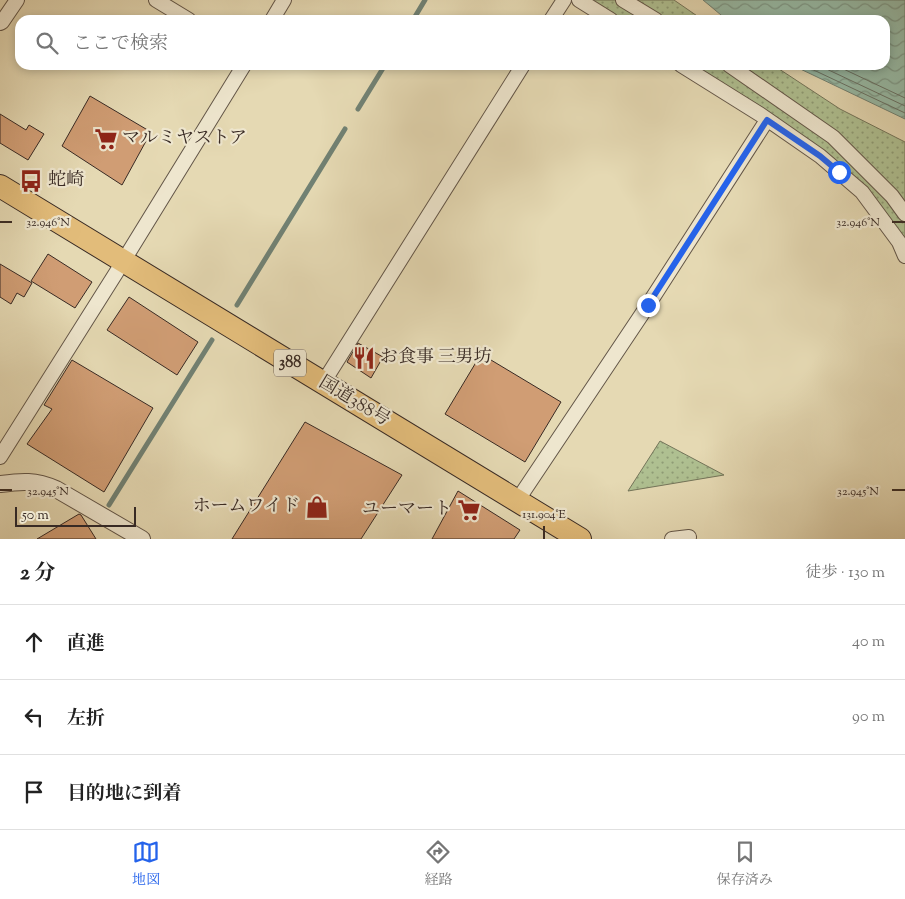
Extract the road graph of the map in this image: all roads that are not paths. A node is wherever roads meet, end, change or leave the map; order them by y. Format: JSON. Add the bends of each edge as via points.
{"nodes":[{"id":1,"x":17,"y":0,"type":"edge"},
{"id":2,"x":156,"y":0,"type":"edge"},
{"id":3,"x":284,"y":0,"type":"edge"},
{"id":4,"x":564,"y":0,"type":"edge"},
{"id":5,"x":579,"y":0,"type":"edge"},
{"id":6,"x":623,"y":0,"type":"edge"},
{"id":7,"x":182,"y":15,"type":"edge"},
{"id":8,"x":275,"y":15,"type":"edge"},
{"id":9,"x":554,"y":15,"type":"edge"},
{"id":10,"x":602,"y":15,"type":"edge"},
{"id":11,"x":648,"y":15,"type":"edge"},
{"id":12,"x":0,"y":22,"type":"edge"},
{"id":13,"x":241,"y":70,"type":"edge"},
{"id":14,"x":520,"y":70,"type":"edge"},
{"id":15,"x":689,"y":70,"type":"edge"},
{"id":16,"x":736,"y":70,"type":"edge"},
{"id":17,"x":767,"y":120,"type":"junction"},
{"id":18,"x":0,"y":186,"type":"edge"},
{"id":19,"x":905,"y":214,"type":"edge"},
{"id":20,"x":905,"y":256,"type":"edge"},
{"id":21,"x":124,"y":261,"type":"junction"},
{"id":22,"x":323,"y":383,"type":"junction"},
{"id":23,"x":2,"y":449,"type":"edge"},
{"id":24,"x":0,"y":484,"type":"edge"},
{"id":25,"x":517,"y":501,"type":"junction"},
{"id":26,"x":689,"y":537,"type":"dead end"},
{"id":27,"x":142,"y":539,"type":"edge"},
{"id":28,"x":580,"y":539,"type":"edge"},
{"id":29,"x":672,"y":539,"type":"edge"}],
"edges":[{"from":1,"to":12,"type":"street"},
{"from":2,"to":7,"type":"street"},
{"from":3,"to":8,"type":"street"},
{"from":4,"to":9,"type":"street"},
{"from":5,"to":10,"type":"street"},
{"from":6,"to":11,"type":"street"},
{"from":13,"to":21,"type":"street"},
{"from":14,"to":22,"type":"street"},
{"from":15,"to":17,"type":"street"},
{"from":16,"to":19,"type":"street","via":[[833,137],[892,196]]},
{"from":17,"to":20,"type":"street","via":[[820,156],[862,192],[899,242]]},
{"from":17,"to":25,"type":"street"},
{"from":18,"to":21,"type":"highway","name":"国道388号","number":"388"},
{"from":21,"to":22,"type":"highway","name":"国道388号","number":"388"},
{"from":21,"to":23,"type":"street"},
{"from":22,"to":25,"type":"highway","name":"国道388号","number":"388"},
{"from":24,"to":27,"type":"street","via":[[27,481],[56,488]]},
{"from":25,"to":28,"type":"highway","name":"国道388号","number":"388"},
{"from":26,"to":29,"type":"street"}]}
